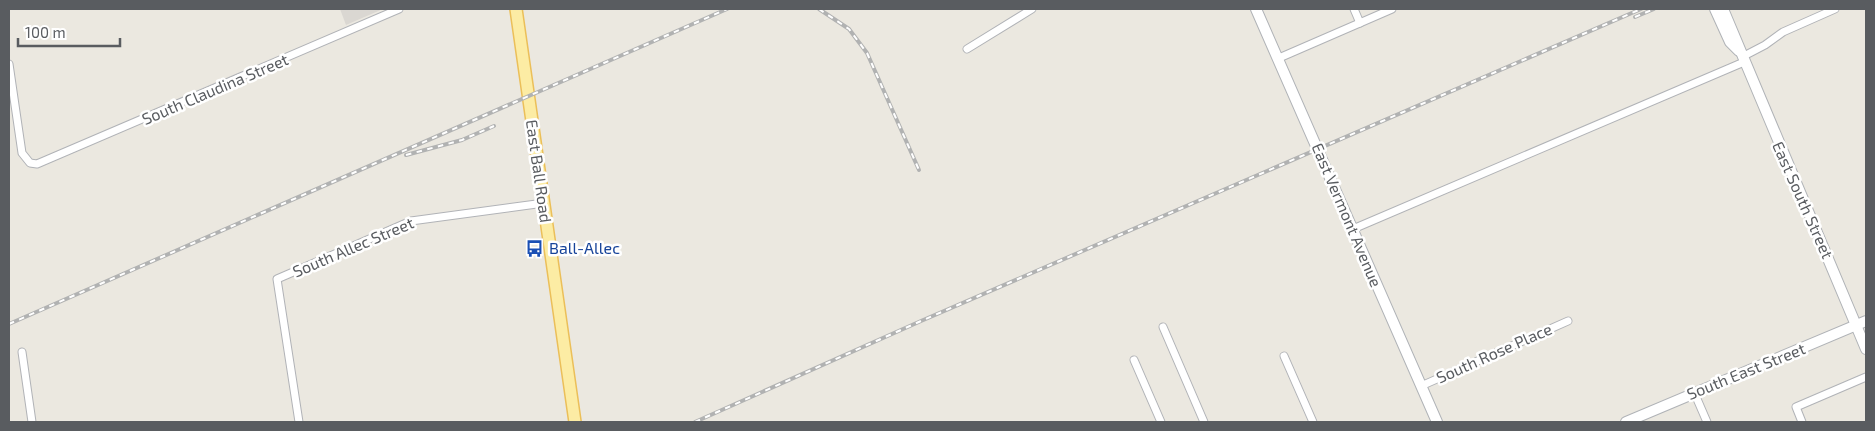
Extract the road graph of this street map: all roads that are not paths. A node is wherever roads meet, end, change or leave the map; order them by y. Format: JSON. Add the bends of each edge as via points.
{"nodes":[{"id":1,"x":399,"y":9,"type":"edge"},
{"id":2,"x":516,"y":9,"type":"edge"},
{"id":3,"x":1032,"y":9,"type":"edge"},
{"id":4,"x":1256,"y":9,"type":"edge"},
{"id":5,"x":1354,"y":9,"type":"edge"},
{"id":6,"x":1392,"y":9,"type":"edge"},
{"id":7,"x":1715,"y":9,"type":"edge"},
{"id":8,"x":1722,"y":9,"type":"edge"},
{"id":9,"x":1836,"y":9,"type":"edge"},
{"id":10,"x":1360,"y":23,"type":"junction"},
{"id":11,"x":967,"y":49,"type":"dead end"},
{"id":12,"x":1742,"y":57,"type":"junction"},
{"id":13,"x":1280,"y":58,"type":"junction"},
{"id":14,"x":9,"y":64,"type":"edge"},
{"id":15,"x":544,"y":203,"type":"junction"},
{"id":16,"x":1353,"y":229,"type":"junction"},
{"id":17,"x":1568,"y":321,"type":"dead end"},
{"id":18,"x":1862,"y":322,"type":"edge"},
{"id":19,"x":1163,"y":327,"type":"dead end"},
{"id":20,"x":1866,"y":349,"type":"edge"},
{"id":21,"x":22,"y":352,"type":"dead end"},
{"id":22,"x":1284,"y":356,"type":"dead end"},
{"id":23,"x":1134,"y":360,"type":"dead end"},
{"id":24,"x":1866,"y":377,"type":"edge"},
{"id":25,"x":1421,"y":386,"type":"junction"},
{"id":26,"x":1694,"y":392,"type":"junction"},
{"id":27,"x":32,"y":422,"type":"edge"},
{"id":28,"x":298,"y":422,"type":"edge"},
{"id":29,"x":575,"y":422,"type":"edge"},
{"id":30,"x":1161,"y":422,"type":"edge"},
{"id":31,"x":1204,"y":422,"type":"edge"},
{"id":32,"x":1313,"y":422,"type":"edge"},
{"id":33,"x":1437,"y":422,"type":"edge"},
{"id":34,"x":1626,"y":422,"type":"edge"},
{"id":35,"x":1707,"y":422,"type":"edge"},
{"id":36,"x":1802,"y":422,"type":"edge"}],
"edges":[{"from":1,"to":14,"type":"street","name":"South Claudina Street","via":[[37,164],[30,163],[22,153]]},
{"from":2,"to":15,"type":"main road","name":"East Ball Road"},
{"from":3,"to":11,"type":"street"},
{"from":4,"to":13,"type":"street","name":"East Vermont Avenue"},
{"from":5,"to":10,"type":"street"},
{"from":6,"to":10,"type":"street"},
{"from":7,"to":12,"type":"street","name":"East South Street","via":[[1730,42]]},
{"from":8,"to":12,"type":"street","name":"East South Street"},
{"from":9,"to":12,"type":"street","via":[[1783,32],[1765,46]]},
{"from":10,"to":13,"type":"street"},
{"from":12,"to":16,"type":"street"},
{"from":12,"to":18,"type":"street","name":"East South Street"},
{"from":13,"to":16,"type":"street","name":"East Vermont Avenue"},
{"from":15,"to":28,"type":"street","name":"South Allec Street","via":[[411,221],[277,279]]},
{"from":15,"to":29,"type":"main road","name":"East Ball Road"},
{"from":16,"to":25,"type":"street","name":"East Vermont Avenue"},
{"from":17,"to":25,"type":"street","name":"South Rose Place"},
{"from":18,"to":20,"type":"street","name":"East South Street"},
{"from":18,"to":26,"type":"street","name":"South East Street"},
{"from":19,"to":31,"type":"street"},
{"from":21,"to":27,"type":"street"},
{"from":22,"to":32,"type":"street"},
{"from":23,"to":30,"type":"street"},
{"from":24,"to":36,"type":"street","via":[[1796,407]]},
{"from":25,"to":33,"type":"street","name":"East Vermont Avenue"},
{"from":26,"to":34,"type":"street","name":"South East Street"},
{"from":26,"to":35,"type":"street"}]}
